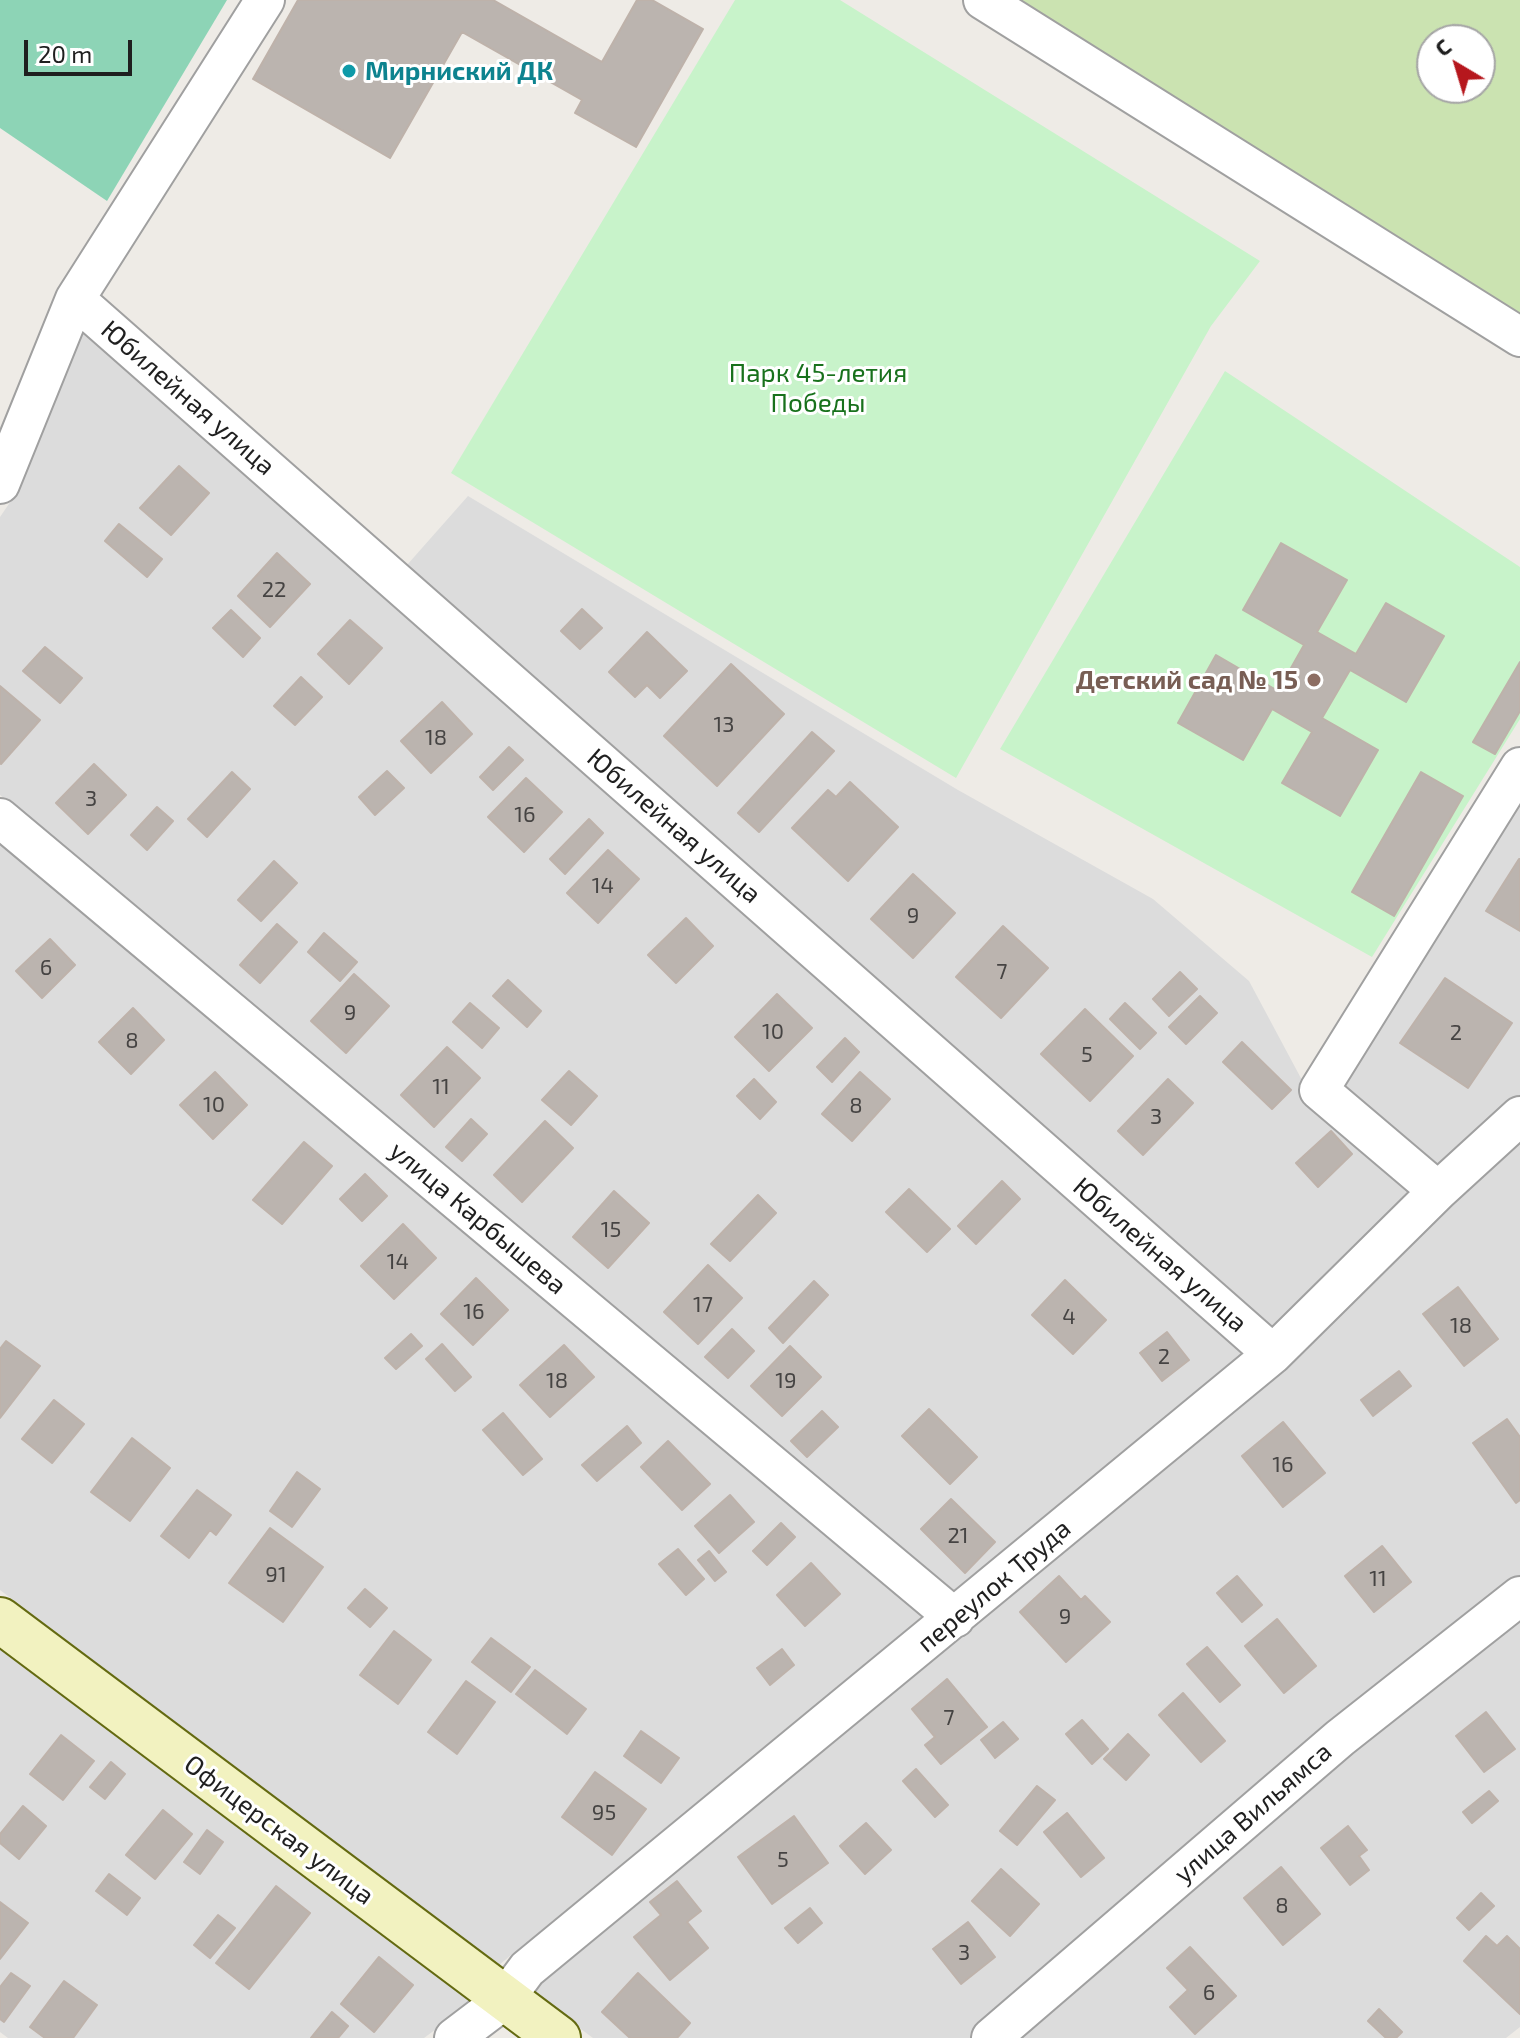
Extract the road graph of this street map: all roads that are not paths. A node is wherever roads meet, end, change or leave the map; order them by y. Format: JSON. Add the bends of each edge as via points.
{"nodes":[{"id":1,"x":265,"y":0,"type":"edge"},
{"id":2,"x":983,"y":0,"type":"edge"},
{"id":3,"x":75,"y":299,"type":"junction"},
{"id":4,"x":1520,"y":337,"type":"edge"},
{"id":5,"x":0,"y":484,"type":"edge"},
{"id":6,"x":1520,"y":767,"type":"edge"},
{"id":7,"x":0,"y":818,"type":"edge"},
{"id":8,"x":1520,"y":1116,"type":"edge"},
{"id":9,"x":1438,"y":1191,"type":"junction"},
{"id":10,"x":1273,"y":1354,"type":"junction"},
{"id":11,"x":1520,"y":1596,"type":"edge"},
{"id":12,"x":955,"y":1618,"type":"junction"},
{"id":13,"x":0,"y":1620,"type":"edge"},
{"id":14,"x":504,"y":2000,"type":"junction"},
{"id":15,"x":454,"y":2038,"type":"edge"},
{"id":16,"x":558,"y":2038,"type":"edge"},
{"id":17,"x":991,"y":2038,"type":"edge"}],
"edges":[{"from":1,"to":3,"type":"street"},
{"from":2,"to":4,"type":"street"},
{"from":3,"to":5,"type":"street"},
{"from":3,"to":10,"type":"street","name":"Юбилейная улица"},
{"from":6,"to":9,"type":"street","via":[[1319,1090]]},
{"from":7,"to":12,"type":"street","name":"улица Карбышева"},
{"from":8,"to":9,"type":"street","name":"переулок Труда"},
{"from":9,"to":10,"type":"street","name":"переулок Труда"},
{"from":10,"to":12,"type":"street","name":"переулок Труда"},
{"from":11,"to":17,"type":"street","name":"улица Вильямса","via":[[1340,1738]]},
{"from":12,"to":14,"type":"street","name":"переулок Труда","via":[[527,1969]]},
{"from":13,"to":14,"type":"street","name":"Офицерская улица"},
{"from":14,"to":15,"type":"street","name":"переулок Труда"},
{"from":14,"to":16,"type":"street","name":"Офицерская улица"}]}
